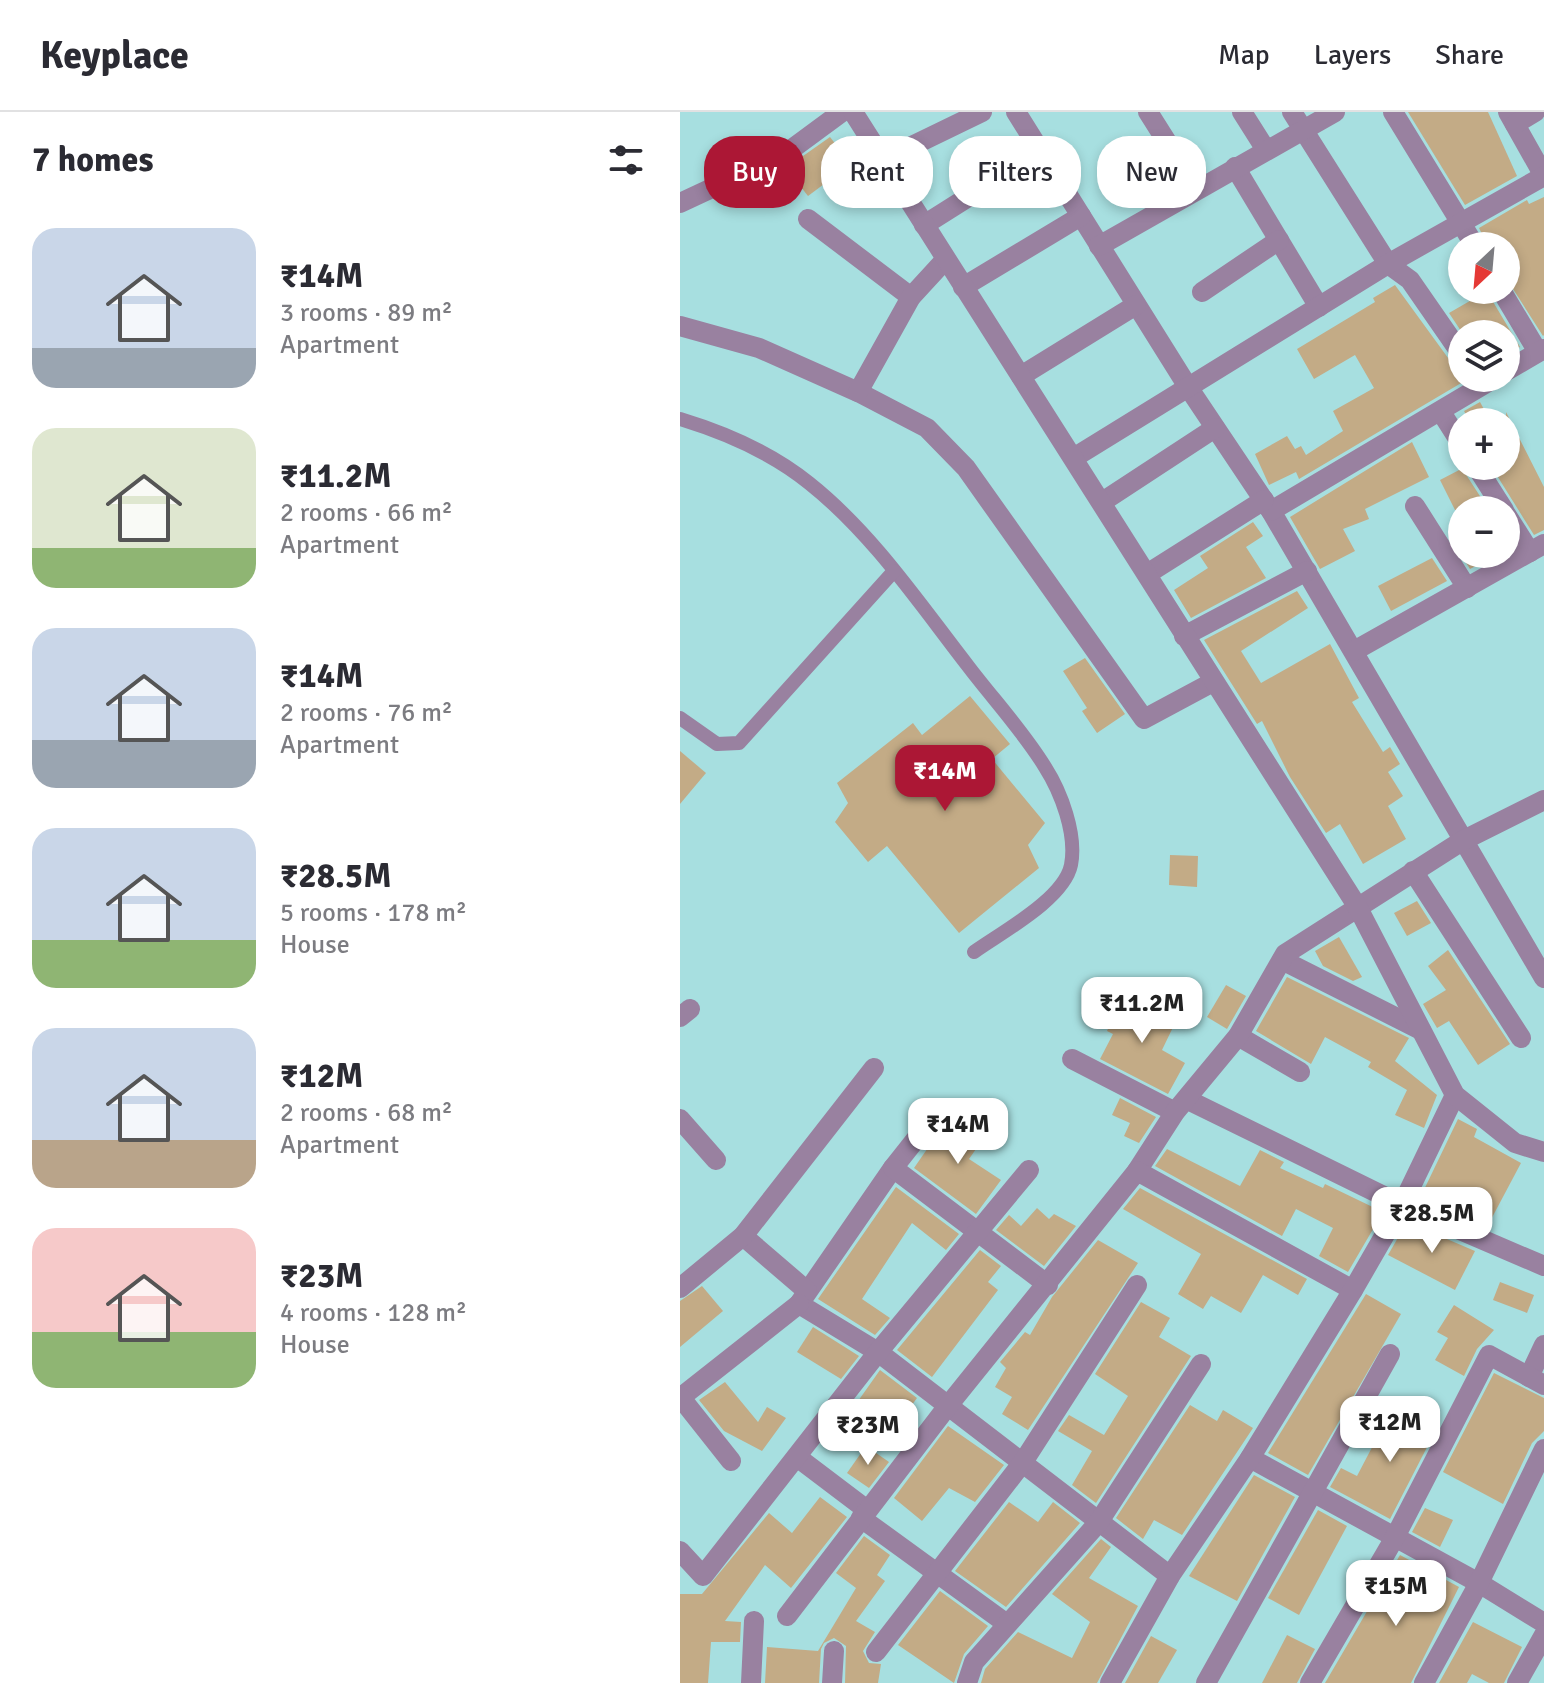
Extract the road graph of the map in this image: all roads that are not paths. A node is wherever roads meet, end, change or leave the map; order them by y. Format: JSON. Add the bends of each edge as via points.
{"nodes":[{"id":1,"x":842,"y":112,"type":"edge"},
{"id":2,"x":853,"y":112,"type":"edge"},
{"id":3,"x":982,"y":112,"type":"edge"},
{"id":4,"x":1016,"y":112,"type":"edge"},
{"id":5,"x":1148,"y":112,"type":"edge"},
{"id":6,"x":1242,"y":112,"type":"edge"},
{"id":7,"x":1335,"y":112,"type":"edge"},
{"id":8,"x":1393,"y":112,"type":"edge"},
{"id":9,"x":1535,"y":112,"type":"edge"},
{"id":10,"x":1511,"y":118,"type":"edge"},
{"id":11,"x":1297,"y":121,"type":"edge"},
{"id":12,"x":868,"y":136,"type":"edge"},
{"id":13,"x":932,"y":136,"type":"edge"},
{"id":14,"x":1031,"y":136,"type":"edge"},
{"id":15,"x":1163,"y":136,"type":"edge"},
{"id":16,"x":1266,"y":150,"type":"junction"},
{"id":17,"x":1235,"y":167,"type":"junction"},
{"id":18,"x":1544,"y":176,"type":"edge"},
{"id":19,"x":1206,"y":183,"type":"edge"},
{"id":20,"x":680,"y":203,"type":"edge"},
{"id":21,"x":913,"y":208,"type":"edge"},
{"id":22,"x":951,"y":208,"type":"edge"},
{"id":23,"x":1076,"y":208,"type":"edge"},
{"id":24,"x":1163,"y":208,"type":"edge"},
{"id":25,"x":1081,"y":216,"type":"junction"},
{"id":26,"x":808,"y":219,"type":"dead end"},
{"id":27,"x":1461,"y":222,"type":"junction"},
{"id":28,"x":924,"y":225,"type":"junction"},
{"id":29,"x":1467,"y":232,"type":"edge"},
{"id":30,"x":1279,"y":240,"type":"junction"},
{"id":31,"x":1099,"y":246,"type":"junction"},
{"id":32,"x":945,"y":260,"type":"junction"},
{"id":33,"x":1388,"y":264,"type":"junction"},
{"id":34,"x":963,"y":287,"type":"junction"},
{"id":35,"x":1202,"y":292,"type":"dead end"},
{"id":36,"x":911,"y":297,"type":"junction"},
{"id":37,"x":1510,"y":304,"type":"edge"},
{"id":38,"x":1136,"y":305,"type":"junction"},
{"id":39,"x":1319,"y":307,"type":"junction"},
{"id":40,"x":680,"y":326,"type":"edge"},
{"id":41,"x":1448,"y":335,"type":"edge"},
{"id":42,"x":1541,"y":351,"type":"edge"},
{"id":43,"x":1520,"y":363,"type":"edge"},
{"id":44,"x":1021,"y":376,"type":"junction"},
{"id":45,"x":1188,"y":387,"type":"junction"},
{"id":46,"x":858,"y":392,"type":"junction"},
{"id":47,"x":1468,"y":392,"type":"edge"},
{"id":48,"x":1441,"y":412,"type":"junction"},
{"id":49,"x":680,"y":419,"type":"edge"},
{"id":50,"x":1448,"y":423,"type":"edge"},
{"id":51,"x":1215,"y":428,"type":"junction"},
{"id":52,"x":1075,"y":457,"type":"junction"},
{"id":53,"x":1102,"y":502,"type":"junction"},
{"id":54,"x":1268,"y":505,"type":"junction"},
{"id":55,"x":1415,"y":506,"type":"dead end"},
{"id":56,"x":1520,"y":529,"type":"edge"},
{"id":57,"x":1537,"y":548,"type":"edge"},
{"id":58,"x":894,"y":571,"type":"junction"},
{"id":59,"x":1307,"y":571,"type":"junction"},
{"id":60,"x":1147,"y":574,"type":"junction"},
{"id":61,"x":1467,"y":588,"type":"junction"},
{"id":62,"x":1184,"y":636,"type":"junction"},
{"id":63,"x":1354,"y":651,"type":"junction"},
{"id":64,"x":1213,"y":682,"type":"junction"},
{"id":65,"x":680,"y":718,"type":"edge"},
{"id":66,"x":1544,"y":800,"type":"edge"},
{"id":67,"x":1462,"y":841,"type":"junction"},
{"id":68,"x":1413,"y":871,"type":"junction"},
{"id":69,"x":1357,"y":906,"type":"junction"},
{"id":70,"x":974,"y":952,"type":"dead end"},
{"id":71,"x":1282,"y":960,"type":"junction"},
{"id":72,"x":1544,"y":978,"type":"edge"},
{"id":73,"x":1421,"y":1030,"type":"junction"},
{"id":74,"x":1238,"y":1036,"type":"junction"},
{"id":75,"x":1521,"y":1038,"type":"dead end"},
{"id":76,"x":1072,"y":1059,"type":"dead end"},
{"id":77,"x":874,"y":1068,"type":"dead end"},
{"id":78,"x":1300,"y":1072,"type":"dead end"},
{"id":79,"x":1455,"y":1095,"type":"junction"},
{"id":80,"x":1182,"y":1106,"type":"junction"},
{"id":81,"x":939,"y":1110,"type":"dead end"},
{"id":82,"x":680,"y":1119,"type":"edge"},
{"id":83,"x":1544,"y":1152,"type":"edge"},
{"id":84,"x":716,"y":1160,"type":"dead end"},
{"id":85,"x":893,"y":1168,"type":"junction"},
{"id":86,"x":1029,"y":1170,"type":"dead end"},
{"id":87,"x":1137,"y":1171,"type":"junction"},
{"id":88,"x":1402,"y":1205,"type":"junction"},
{"id":89,"x":978,"y":1229,"type":"junction"},
{"id":90,"x":743,"y":1236,"type":"junction"},
{"id":91,"x":1544,"y":1266,"type":"edge"},
{"id":92,"x":683,"y":1279,"type":"edge"},
{"id":93,"x":1048,"y":1285,"type":"junction"},
{"id":94,"x":1137,"y":1285,"type":"dead end"},
{"id":95,"x":1353,"y":1290,"type":"junction"},
{"id":96,"x":803,"y":1298,"type":"junction"},
{"id":97,"x":1544,"y":1345,"type":"edge"},
{"id":98,"x":878,"y":1352,"type":"junction"},
{"id":99,"x":1390,"y":1354,"type":"dead end"},
{"id":100,"x":1201,"y":1364,"type":"dead end"},
{"id":101,"x":1537,"y":1381,"type":"edge"},
{"id":102,"x":680,"y":1398,"type":"edge"},
{"id":103,"x":947,"y":1407,"type":"junction"},
{"id":104,"x":1544,"y":1449,"type":"edge"},
{"id":105,"x":797,"y":1457,"type":"junction"},
{"id":106,"x":1250,"y":1458,"type":"junction"},
{"id":107,"x":731,"y":1461,"type":"dead end"},
{"id":108,"x":1023,"y":1462,"type":"junction"},
{"id":109,"x":1310,"y":1493,"type":"junction"},
{"id":110,"x":864,"y":1514,"type":"junction"},
{"id":111,"x":1098,"y":1523,"type":"junction"},
{"id":112,"x":1394,"y":1539,"type":"junction"},
{"id":113,"x":680,"y":1551,"type":"edge"},
{"id":114,"x":935,"y":1571,"type":"junction"},
{"id":115,"x":1170,"y":1576,"type":"junction"},
{"id":116,"x":1479,"y":1583,"type":"junction"},
{"id":117,"x":787,"y":1616,"type":"dead end"},
{"id":118,"x":754,"y":1621,"type":"dead end"},
{"id":119,"x":1544,"y":1623,"type":"edge"},
{"id":120,"x":1007,"y":1624,"type":"junction"},
{"id":121,"x":1544,"y":1635,"type":"edge"},
{"id":122,"x":834,"y":1651,"type":"dead end"},
{"id":123,"x":876,"y":1652,"type":"dead end"},
{"id":124,"x":751,"y":1683,"type":"edge"},
{"id":125,"x":832,"y":1683,"type":"edge"},
{"id":126,"x":967,"y":1683,"type":"edge"},
{"id":127,"x":1110,"y":1683,"type":"edge"},
{"id":128,"x":1206,"y":1683,"type":"edge"},
{"id":129,"x":1310,"y":1683,"type":"edge"},
{"id":130,"x":1424,"y":1683,"type":"edge"},
{"id":131,"x":1517,"y":1683,"type":"edge"}],
"edges":[{"from":1,"to":20,"type":"street","via":[[785,154]]},
{"from":2,"to":12,"type":"street"},
{"from":3,"to":13,"type":"street"},
{"from":4,"to":14,"type":"street"},
{"from":5,"to":15,"type":"street"},
{"from":6,"to":16,"type":"street"},
{"from":7,"to":11,"type":"street"},
{"from":8,"to":27,"type":"street"},
{"from":9,"to":10,"type":"street"},
{"from":10,"to":18,"type":"street"},
{"from":11,"to":16,"type":"street"},
{"from":11,"to":33,"type":"street"},
{"from":16,"to":17,"type":"street"},
{"from":17,"to":19,"type":"street"},
{"from":17,"to":30,"type":"street"},
{"from":18,"to":27,"type":"street"},
{"from":21,"to":28,"type":"street"},
{"from":22,"to":28,"type":"street"},
{"from":23,"to":25,"type":"street"},
{"from":24,"to":31,"type":"street"},
{"from":25,"to":31,"type":"street"},
{"from":25,"to":34,"type":"street"},
{"from":26,"to":36,"type":"street"},
{"from":27,"to":29,"type":"street"},
{"from":27,"to":33,"type":"street"},
{"from":28,"to":32,"type":"street"},
{"from":30,"to":35,"type":"street"},
{"from":30,"to":39,"type":"street"},
{"from":31,"to":38,"type":"street"},
{"from":32,"to":34,"type":"street"},
{"from":32,"to":36,"type":"street"},
{"from":33,"to":39,"type":"street"},
{"from":33,"to":41,"type":"street","via":[[1410,280]]},
{"from":34,"to":44,"type":"street"},
{"from":36,"to":46,"type":"street"},
{"from":37,"to":42,"type":"street"},
{"from":38,"to":44,"type":"street"},
{"from":38,"to":45,"type":"street"},
{"from":39,"to":45,"type":"street"},
{"from":40,"to":46,"type":"street","via":[[759,348]]},
{"from":42,"to":43,"type":"street"},
{"from":44,"to":52,"type":"street"},
{"from":45,"to":51,"type":"street"},
{"from":45,"to":52,"type":"street"},
{"from":46,"to":64,"type":"street","via":[[927,428],[966,468],[1144,719]]},
{"from":47,"to":48,"type":"street"},
{"from":48,"to":50,"type":"street"},
{"from":48,"to":54,"type":"street"},
{"from":49,"to":58,"type":"lane","via":[[737,440],[807,481]]},
{"from":51,"to":53,"type":"street"},
{"from":51,"to":54,"type":"street"},
{"from":52,"to":53,"type":"street"},
{"from":53,"to":60,"type":"street"},
{"from":54,"to":59,"type":"street"},
{"from":54,"to":60,"type":"street"},
{"from":55,"to":61,"type":"street"},
{"from":56,"to":57,"type":"street"},
{"from":57,"to":61,"type":"street"},
{"from":58,"to":65,"type":"lane","via":[[739,743],[717,744]]},
{"from":58,"to":70,"type":"lane","via":[[1045,766],[1066,817],[1072,846],[1064,882]]},
{"from":59,"to":62,"type":"street"},
{"from":59,"to":63,"type":"street"},
{"from":60,"to":62,"type":"street"},
{"from":61,"to":63,"type":"street"},
{"from":62,"to":64,"type":"street"},
{"from":63,"to":67,"type":"street"},
{"from":64,"to":69,"type":"street"},
{"from":66,"to":67,"type":"street"},
{"from":67,"to":68,"type":"street"},
{"from":67,"to":72,"type":"street"},
{"from":68,"to":69,"type":"street"},
{"from":68,"to":75,"type":"street"},
{"from":69,"to":71,"type":"street"},
{"from":69,"to":73,"type":"street"},
{"from":71,"to":73,"type":"street"},
{"from":71,"to":74,"type":"street"},
{"from":73,"to":79,"type":"street"},
{"from":74,"to":78,"type":"street"},
{"from":74,"to":80,"type":"street"},
{"from":76,"to":80,"type":"street"},
{"from":77,"to":90,"type":"street"},
{"from":79,"to":83,"type":"street","via":[[1515,1143]]},
{"from":79,"to":88,"type":"street"},
{"from":80,"to":87,"type":"street"},
{"from":80,"to":88,"type":"street"},
{"from":81,"to":85,"type":"street"},
{"from":82,"to":84,"type":"street"},
{"from":85,"to":89,"type":"street"},
{"from":85,"to":96,"type":"street"},
{"from":86,"to":89,"type":"street"},
{"from":87,"to":93,"type":"street"},
{"from":87,"to":95,"type":"street"},
{"from":88,"to":91,"type":"street"},
{"from":88,"to":95,"type":"street"},
{"from":89,"to":93,"type":"street"},
{"from":89,"to":98,"type":"street"},
{"from":90,"to":92,"type":"street"},
{"from":90,"to":96,"type":"street"},
{"from":93,"to":103,"type":"street"},
{"from":94,"to":108,"type":"street"},
{"from":95,"to":106,"type":"street"},
{"from":96,"to":98,"type":"street"},
{"from":96,"to":102,"type":"street"},
{"from":97,"to":101,"type":"street"},
{"from":98,"to":103,"type":"street"},
{"from":98,"to":105,"type":"street"},
{"from":99,"to":109,"type":"street"},
{"from":100,"to":111,"type":"street"},
{"from":101,"to":112,"type":"street","via":[[1489,1355]]},
{"from":102,"to":107,"type":"street"},
{"from":103,"to":108,"type":"street"},
{"from":103,"to":110,"type":"street"},
{"from":104,"to":116,"type":"street"},
{"from":105,"to":110,"type":"street"},
{"from":105,"to":113,"type":"street","via":[[703,1576]]},
{"from":106,"to":109,"type":"street"},
{"from":106,"to":115,"type":"street"},
{"from":108,"to":111,"type":"street"},
{"from":108,"to":114,"type":"street"},
{"from":109,"to":112,"type":"street"},
{"from":109,"to":128,"type":"street"},
{"from":110,"to":114,"type":"street"},
{"from":110,"to":117,"type":"street"},
{"from":111,"to":115,"type":"street"},
{"from":111,"to":120,"type":"street"},
{"from":112,"to":116,"type":"street"},
{"from":112,"to":129,"type":"street"},
{"from":114,"to":120,"type":"street"},
{"from":114,"to":123,"type":"street"},
{"from":115,"to":127,"type":"street"},
{"from":116,"to":119,"type":"street"},
{"from":116,"to":130,"type":"street"},
{"from":118,"to":124,"type":"street"},
{"from":120,"to":126,"type":"street","via":[[974,1662]]},
{"from":121,"to":131,"type":"street"},
{"from":122,"to":125,"type":"street"}]}
